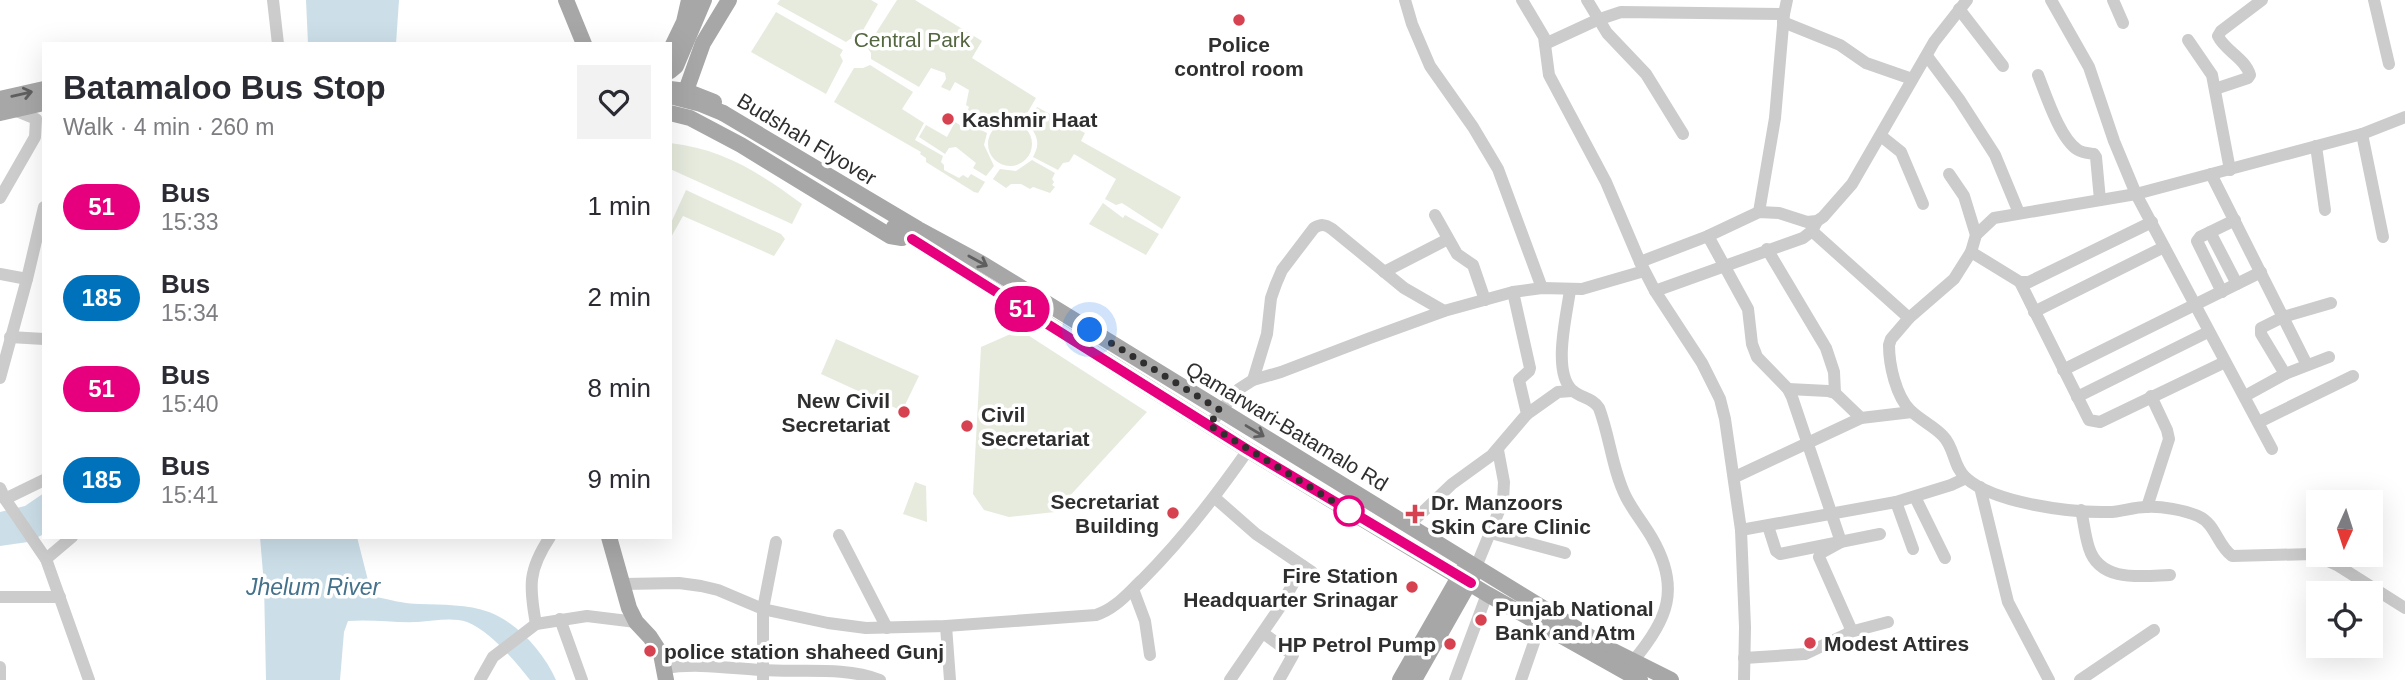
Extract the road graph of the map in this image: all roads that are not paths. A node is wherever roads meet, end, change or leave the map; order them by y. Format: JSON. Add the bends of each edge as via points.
{"nodes":[{"id":1,"x":273,"y":0,"type":"edge"},
{"id":2,"x":689,"y":0,"type":"edge"},
{"id":3,"x":696,"y":0,"type":"edge"},
{"id":4,"x":704,"y":0,"type":"edge"},
{"id":5,"x":716,"y":0,"type":"edge"},
{"id":6,"x":729,"y":0,"type":"edge"},
{"id":7,"x":1405,"y":0,"type":"edge"},
{"id":8,"x":1522,"y":0,"type":"edge"},
{"id":9,"x":1587,"y":0,"type":"edge"},
{"id":10,"x":1787,"y":0,"type":"edge"},
{"id":11,"x":2051,"y":0,"type":"edge"},
{"id":12,"x":2113,"y":0,"type":"edge"},
{"id":13,"x":2262,"y":0,"type":"edge"},
{"id":14,"x":2374,"y":0,"type":"edge"},
{"id":15,"x":1963,"y":4,"type":"edge"},
{"id":16,"x":566,"y":5,"type":"edge"},
{"id":17,"x":1783,"y":18,"type":"junction"},
{"id":18,"x":1597,"y":20,"type":"junction"},
{"id":19,"x":684,"y":22,"type":"junction"},
{"id":20,"x":2123,"y":23,"type":"dead end"},
{"id":21,"x":2188,"y":40,"type":"dead end"},
{"id":22,"x":278,"y":42,"type":"edge"},
{"id":23,"x":572,"y":42,"type":"edge"},
{"id":24,"x":583,"y":42,"type":"edge"},
{"id":25,"x":703,"y":43,"type":"junction"},
{"id":26,"x":1545,"y":44,"type":"junction"},
{"id":27,"x":672,"y":47,"type":"edge"},
{"id":28,"x":1927,"y":56,"type":"junction"},
{"id":29,"x":2389,"y":64,"type":"dead end"},
{"id":30,"x":2003,"y":66,"type":"dead end"},
{"id":31,"x":672,"y":69,"type":"edge"},
{"id":32,"x":2038,"y":75,"type":"dead end"},
{"id":33,"x":1912,"y":79,"type":"junction"},
{"id":34,"x":42,"y":89,"type":"edge"},
{"id":35,"x":2215,"y":89,"type":"junction"},
{"id":36,"x":676,"y":92,"type":"edge"},
{"id":37,"x":0,"y":99,"type":"edge"},
{"id":38,"x":42,"y":103,"type":"edge"},
{"id":39,"x":673,"y":110,"type":"edge"},
{"id":40,"x":7,"y":111,"type":"edge"},
{"id":41,"x":2405,"y":117,"type":"edge"},
{"id":42,"x":40,"y":119,"type":"edge"},
{"id":43,"x":1683,"y":134,"type":"dead end"},
{"id":44,"x":2362,"y":134,"type":"junction"},
{"id":45,"x":1881,"y":136,"type":"junction"},
{"id":46,"x":2316,"y":146,"type":"junction"},
{"id":47,"x":2230,"y":170,"type":"junction"},
{"id":48,"x":1949,"y":174,"type":"dead end"},
{"id":49,"x":2211,"y":174,"type":"junction"},
{"id":50,"x":2136,"y":194,"type":"junction"},
{"id":51,"x":0,"y":198,"type":"edge"},
{"id":52,"x":2100,"y":200,"type":"junction"},
{"id":53,"x":1923,"y":204,"type":"dead end"},
{"id":54,"x":2325,"y":210,"type":"dead end"},
{"id":55,"x":1759,"y":212,"type":"junction"},
{"id":56,"x":2019,"y":213,"type":"junction"},
{"id":57,"x":1435,"y":215,"type":"dead end"},
{"id":58,"x":2235,"y":220,"type":"junction"},
{"id":59,"x":2152,"y":222,"type":"junction"},
{"id":60,"x":897,"y":223,"type":"junction"},
{"id":61,"x":1814,"y":226,"type":"junction"},
{"id":62,"x":2210,"y":232,"type":"junction"},
{"id":63,"x":40,"y":234,"type":"edge"},
{"id":64,"x":915,"y":234,"type":"junction"},
{"id":65,"x":1976,"y":235,"type":"junction"},
{"id":66,"x":1708,"y":236,"type":"junction"},
{"id":67,"x":2383,"y":237,"type":"dead end"},
{"id":68,"x":1448,"y":239,"type":"junction"},
{"id":69,"x":2164,"y":247,"type":"junction"},
{"id":70,"x":1767,"y":249,"type":"junction"},
{"id":71,"x":1971,"y":253,"type":"junction"},
{"id":72,"x":1722,"y":265,"type":"junction"},
{"id":73,"x":1642,"y":267,"type":"junction"},
{"id":74,"x":1384,"y":272,"type":"junction"},
{"id":75,"x":2261,"y":272,"type":"junction"},
{"id":76,"x":0,"y":274,"type":"edge"},
{"id":77,"x":27,"y":279,"type":"junction"},
{"id":78,"x":2020,"y":282,"type":"junction"},
{"id":79,"x":2237,"y":284,"type":"junction"},
{"id":80,"x":1542,"y":288,"type":"junction"},
{"id":81,"x":1570,"y":290,"type":"junction"},
{"id":82,"x":1655,"y":291,"type":"junction"},
{"id":83,"x":1513,"y":292,"type":"junction"},
{"id":84,"x":2222,"y":292,"type":"junction"},
{"id":85,"x":1485,"y":300,"type":"junction"},
{"id":86,"x":2331,"y":303,"type":"dead end"},
{"id":87,"x":2194,"y":306,"type":"junction"},
{"id":88,"x":1444,"y":311,"type":"junction"},
{"id":89,"x":2034,"y":312,"type":"junction"},
{"id":90,"x":2283,"y":317,"type":"junction"},
{"id":91,"x":1909,"y":318,"type":"junction"},
{"id":92,"x":2208,"y":332,"type":"junction"},
{"id":93,"x":10,"y":337,"type":"junction"},
{"id":94,"x":42,"y":339,"type":"edge"},
{"id":95,"x":2329,"y":357,"type":"dead end"},
{"id":96,"x":2225,"y":362,"type":"junction"},
{"id":97,"x":2307,"y":365,"type":"junction"},
{"id":98,"x":2063,"y":370,"type":"junction"},
{"id":99,"x":2285,"y":374,"type":"junction"},
{"id":100,"x":2353,"y":376,"type":"dead end"},
{"id":101,"x":0,"y":378,"type":"edge"},
{"id":102,"x":1253,"y":380,"type":"junction"},
{"id":103,"x":1788,"y":389,"type":"junction"},
{"id":104,"x":1572,"y":391,"type":"junction"},
{"id":105,"x":1835,"y":393,"type":"junction"},
{"id":106,"x":2151,"y":396,"type":"junction"},
{"id":107,"x":2245,"y":396,"type":"junction"},
{"id":108,"x":2077,"y":397,"type":"junction"},
{"id":109,"x":1220,"y":410,"type":"junction"},
{"id":110,"x":1912,"y":412,"type":"junction"},
{"id":111,"x":1527,"y":414,"type":"junction"},
{"id":112,"x":1861,"y":418,"type":"junction"},
{"id":113,"x":2259,"y":422,"type":"junction"},
{"id":114,"x":1209,"y":425,"type":"junction"},
{"id":115,"x":1808,"y":443,"type":"junction"},
{"id":116,"x":2272,"y":449,"type":"dead end"},
{"id":117,"x":1248,"y":450,"type":"junction"},
{"id":118,"x":1498,"y":450,"type":"junction"},
{"id":119,"x":1735,"y":477,"type":"junction"},
{"id":120,"x":1966,"y":478,"type":"junction"},
{"id":121,"x":42,"y":481,"type":"edge"},
{"id":122,"x":1980,"y":487,"type":"junction"},
{"id":123,"x":1915,"y":497,"type":"junction"},
{"id":124,"x":5,"y":498,"type":"edge"},
{"id":125,"x":1215,"y":498,"type":"junction"},
{"id":126,"x":1896,"y":502,"type":"junction"},
{"id":127,"x":2147,"y":507,"type":"junction"},
{"id":128,"x":2081,"y":510,"type":"junction"},
{"id":129,"x":1831,"y":514,"type":"junction"},
{"id":130,"x":1409,"y":525,"type":"junction"},
{"id":131,"x":1768,"y":526,"type":"junction"},
{"id":132,"x":1741,"y":530,"type":"junction"},
{"id":133,"x":1491,"y":534,"type":"junction"},
{"id":134,"x":1880,"y":534,"type":"dead end"},
{"id":135,"x":839,"y":535,"type":"dead end"},
{"id":136,"x":69,"y":539,"type":"edge"},
{"id":137,"x":549,"y":539,"type":"edge"},
{"id":138,"x":610,"y":539,"type":"edge"},
{"id":139,"x":776,"y":542,"type":"dead end"},
{"id":140,"x":1841,"y":542,"type":"junction"},
{"id":141,"x":1913,"y":550,"type":"dead end"},
{"id":142,"x":1564,"y":553,"type":"dead end"},
{"id":143,"x":43,"y":554,"type":"junction"},
{"id":144,"x":1945,"y":558,"type":"dead end"},
{"id":145,"x":1471,"y":564,"type":"junction"},
{"id":146,"x":2170,"y":575,"type":"dead end"},
{"id":147,"x":1465,"y":580,"type":"junction"},
{"id":148,"x":623,"y":584,"type":"junction"},
{"id":149,"x":1133,"y":589,"type":"junction"},
{"id":150,"x":1487,"y":594,"type":"junction"},
{"id":151,"x":0,"y":597,"type":"edge"},
{"id":152,"x":60,"y":597,"type":"junction"},
{"id":153,"x":2405,"y":608,"type":"edge"},
{"id":154,"x":763,"y":609,"type":"junction"},
{"id":155,"x":560,"y":619,"type":"junction"},
{"id":156,"x":636,"y":622,"type":"junction"},
{"id":157,"x":1888,"y":622,"type":"dead end"},
{"id":158,"x":534,"y":625,"type":"junction"},
{"id":159,"x":1540,"y":625,"type":"junction"},
{"id":160,"x":946,"y":626,"type":"junction"},
{"id":161,"x":887,"y":628,"type":"junction"},
{"id":162,"x":2154,"y":630,"type":"dead end"},
{"id":163,"x":1850,"y":632,"type":"junction"},
{"id":164,"x":1262,"y":633,"type":"junction"},
{"id":165,"x":1150,"y":655,"type":"dead end"},
{"id":166,"x":1744,"y":658,"type":"junction"},
{"id":167,"x":0,"y":667,"type":"edge"},
{"id":168,"x":1632,"y":673,"type":"edge"},
{"id":169,"x":665,"y":674,"type":"edge"},
{"id":170,"x":763,"y":675,"type":"edge"},
{"id":171,"x":0,"y":680,"type":"edge"},
{"id":172,"x":89,"y":680,"type":"edge"},
{"id":173,"x":480,"y":680,"type":"edge"},
{"id":174,"x":582,"y":680,"type":"edge"},
{"id":175,"x":880,"y":680,"type":"edge"},
{"id":176,"x":950,"y":680,"type":"edge"},
{"id":177,"x":1230,"y":680,"type":"edge"},
{"id":178,"x":1279,"y":680,"type":"edge"},
{"id":179,"x":1400,"y":680,"type":"edge"},
{"id":180,"x":1414,"y":680,"type":"edge"},
{"id":181,"x":1455,"y":680,"type":"edge"},
{"id":182,"x":1521,"y":680,"type":"edge"},
{"id":183,"x":1671,"y":680,"type":"edge"},
{"id":184,"x":1744,"y":680,"type":"edge"},
{"id":185,"x":2049,"y":680,"type":"edge"},
{"id":186,"x":2080,"y":680,"type":"edge"}],
"edges":[{"from":1,"to":22,"type":"street"},
{"from":2,"to":19,"type":"main road"},
{"from":3,"to":19,"type":"main road"},
{"from":4,"to":31,"type":"main road"},
{"from":5,"to":25,"type":"main road"},
{"from":6,"to":25,"type":"main road"},
{"from":7,"to":80,"type":"street","via":[[1430,66],[1498,169]]},
{"from":8,"to":26,"type":"street"},
{"from":9,"to":18,"type":"street"},
{"from":10,"to":17,"type":"street"},
{"from":11,"to":50,"type":"street","via":[[2089,68]]},
{"from":12,"to":20,"type":"street"},
{"from":13,"to":35,"type":"street","via":[[2218,36],[2250,75]]},
{"from":14,"to":29,"type":"street"},
{"from":15,"to":28,"type":"street"},
{"from":15,"to":30,"type":"street"},
{"from":16,"to":23,"type":"main road"},
{"from":16,"to":24,"type":"main road"},
{"from":17,"to":18,"type":"street","via":[[1634,11]]},
{"from":17,"to":33,"type":"street","via":[[1866,63]]},
{"from":17,"to":55,"type":"street","via":[[1774,130]]},
{"from":18,"to":26,"type":"street"},
{"from":18,"to":43,"type":"street","via":[[1646,74]]},
{"from":19,"to":27,"type":"main road"},
{"from":21,"to":35,"type":"street","via":[[2210,69]]},
{"from":25,"to":36,"type":"main road"},
{"from":26,"to":73,"type":"street","via":[[1549,75],[1606,182]]},
{"from":28,"to":33,"type":"street"},
{"from":28,"to":56,"type":"street","via":[[1995,155]]},
{"from":32,"to":52,"type":"street","via":[[2054,116],[2073,146],[2096,157]]},
{"from":33,"to":45,"type":"street"},
{"from":37,"to":34,"type":"main road","one_way":true},
{"from":35,"to":47,"type":"street"},
{"from":36,"to":39,"type":"main road"},
{"from":36,"to":60,"type":"main road","name":"Budshah Flyover","bridge":true,"via":[[723,113]]},
{"from":36,"to":64,"type":"main road","via":[[728,107],[913,214]]},
{"from":38,"to":40,"type":"main road"},
{"from":39,"to":60,"type":"main road","name":"Budshah Flyover","via":[[700,110],[720,119]]},
{"from":39,"to":64,"type":"main road","via":[[741,145],[890,236]]},
{"from":40,"to":42,"type":"street"},
{"from":41,"to":44,"type":"street"},
{"from":42,"to":51,"type":"street","via":[[35,137]]},
{"from":44,"to":46,"type":"street"},
{"from":44,"to":67,"type":"street"},
{"from":45,"to":53,"type":"street","via":[[1901,152]]},
{"from":45,"to":61,"type":"street","via":[[1852,184]]},
{"from":46,"to":47,"type":"street"},
{"from":46,"to":54,"type":"street"},
{"from":47,"to":49,"type":"street"},
{"from":48,"to":65,"type":"street","via":[[1964,196]]},
{"from":49,"to":50,"type":"street"},
{"from":49,"to":58,"type":"street"},
{"from":50,"to":52,"type":"street"},
{"from":50,"to":59,"type":"street"},
{"from":52,"to":56,"type":"street"},
{"from":55,"to":61,"type":"street"},
{"from":55,"to":66,"type":"street"},
{"from":56,"to":65,"type":"street","via":[[1994,218]]},
{"from":57,"to":68,"type":"street"},
{"from":58,"to":62,"type":"street"},
{"from":58,"to":75,"type":"street"},
{"from":59,"to":69,"type":"street"},
{"from":59,"to":78,"type":"street","via":[[2037,281]]},
{"from":60,"to":64,"type":"main road","name":"Budshah Flyover"},
{"from":61,"to":70,"type":"street","via":[[1803,238]]},
{"from":61,"to":91,"type":"street"},
{"from":62,"to":79,"type":"street"},
{"from":62,"to":84,"type":"street","via":[[2197,244]]},
{"from":63,"to":77,"type":"street"},
{"from":64,"to":109,"type":"main road","name":"Qamarwari-Batamalo Rd","one_way":true,"via":[[981,263]]},
{"from":64,"to":114,"type":"main road","name":"Qamarwari-Batamalo Rd"},
{"from":65,"to":71,"type":"street"},
{"from":66,"to":72,"type":"street"},
{"from":66,"to":73,"type":"street"},
{"from":68,"to":74,"type":"street"},
{"from":68,"to":85,"type":"street","via":[[1457,254],[1473,265]]},
{"from":69,"to":87,"type":"street"},
{"from":69,"to":89,"type":"street"},
{"from":70,"to":72,"type":"street"},
{"from":70,"to":105,"type":"street","via":[[1821,336],[1831,359]]},
{"from":71,"to":78,"type":"street"},
{"from":71,"to":91,"type":"street","via":[[1954,279]]},
{"from":72,"to":82,"type":"street"},
{"from":72,"to":103,"type":"street","via":[[1748,309],[1757,357]]},
{"from":73,"to":81,"type":"street","via":[[1593,287]]},
{"from":73,"to":82,"type":"street"},
{"from":74,"to":88,"type":"street"},
{"from":74,"to":102,"type":"street","via":[[1326,225],[1314,228],[1276,284]]},
{"from":75,"to":79,"type":"street"},
{"from":75,"to":90,"type":"street"},
{"from":76,"to":77,"type":"street"},
{"from":77,"to":93,"type":"street"},
{"from":78,"to":89,"type":"street"},
{"from":79,"to":84,"type":"street"},
{"from":80,"to":81,"type":"street"},
{"from":80,"to":83,"type":"street"},
{"from":81,"to":104,"type":"street","via":[[1562,359]]},
{"from":82,"to":119,"type":"street","via":[[1720,399]]},
{"from":83,"to":85,"type":"street"},
{"from":83,"to":111,"type":"street","via":[[1530,368],[1519,380]]},
{"from":84,"to":87,"type":"street"},
{"from":85,"to":88,"type":"street"},
{"from":86,"to":90,"type":"street"},
{"from":87,"to":92,"type":"street"},
{"from":87,"to":98,"type":"street"},
{"from":88,"to":102,"type":"street"},
{"from":89,"to":98,"type":"street"},
{"from":90,"to":97,"type":"street"},
{"from":90,"to":99,"type":"street","via":[[2260,331]]},
{"from":91,"to":110,"type":"street","via":[[1891,339],[1889,354],[1899,394]]},
{"from":92,"to":96,"type":"street"},
{"from":92,"to":108,"type":"street"},
{"from":93,"to":94,"type":"street"},
{"from":93,"to":101,"type":"street"},
{"from":95,"to":97,"type":"street"},
{"from":96,"to":106,"type":"street"},
{"from":96,"to":107,"type":"street"},
{"from":97,"to":99,"type":"street"},
{"from":98,"to":108,"type":"street"},
{"from":99,"to":107,"type":"street"},
{"from":100,"to":113,"type":"street"},
{"from":102,"to":109,"type":"street"},
{"from":103,"to":105,"type":"street"},
{"from":103,"to":115,"type":"street"},
{"from":104,"to":111,"type":"street","via":[[1558,392]]},
{"from":104,"to":168,"type":"street","via":[[1599,408],[1626,497],[1652,537],[1667,575],[1668,593],[1659,628]]},
{"from":105,"to":112,"type":"street"},
{"from":106,"to":108,"type":"street","via":[[2096,423],[2089,420]]},
{"from":106,"to":127,"type":"street","via":[[2169,439]]},
{"from":107,"to":113,"type":"street"},
{"from":109,"to":114,"type":"street"},
{"from":109,"to":130,"type":"main road","name":"Qamarwari-Batamalo Rd","one_way":true},
{"from":110,"to":112,"type":"street"},
{"from":110,"to":120,"type":"street","via":[[1947,440]]},
{"from":111,"to":118,"type":"street"},
{"from":112,"to":115,"type":"street"},
{"from":113,"to":116,"type":"street"},
{"from":114,"to":117,"type":"main road","name":"Qamarwari-Batamalo Rd"},
{"from":115,"to":119,"type":"street"},
{"from":115,"to":129,"type":"street"},
{"from":117,"to":125,"type":"street"},
{"from":117,"to":147,"type":"main road","name":"Qamarwari-Batamalo Rd"},
{"from":118,"to":130,"type":"street","via":[[1452,484]]},
{"from":118,"to":133,"type":"street","via":[[1505,491]]},
{"from":119,"to":132,"type":"street"},
{"from":120,"to":122,"type":"street"},
{"from":120,"to":123,"type":"street"},
{"from":121,"to":124,"type":"street"},
{"from":122,"to":128,"type":"street","via":[[2035,505]]},
{"from":122,"to":185,"type":"street","via":[[2007,602]]},
{"from":123,"to":126,"type":"street"},
{"from":123,"to":144,"type":"street"},
{"from":124,"to":143,"type":"street"},
{"from":125,"to":149,"type":"street"},
{"from":125,"to":164,"type":"street","via":[[1256,534],[1308,569]]},
{"from":126,"to":129,"type":"street"},
{"from":126,"to":141,"type":"street"},
{"from":127,"to":128,"type":"street"},
{"from":127,"to":153,"type":"street","via":[[2198,516],[2232,556],[2321,557]]},
{"from":128,"to":146,"type":"street","via":[[2093,556],[2108,571],[2129,577]]},
{"from":129,"to":131,"type":"street"},
{"from":129,"to":140,"type":"street"},
{"from":130,"to":145,"type":"main road","name":"Qamarwari-Batamalo Rd"},
{"from":131,"to":132,"type":"street"},
{"from":131,"to":140,"type":"street","via":[[1780,554]]},
{"from":132,"to":166,"type":"street"},
{"from":133,"to":142,"type":"street"},
{"from":133,"to":145,"type":"street"},
{"from":134,"to":140,"type":"street"},
{"from":135,"to":161,"type":"street"},
{"from":136,"to":143,"type":"street"},
{"from":137,"to":158,"type":"street","via":[[532,576]]},
{"from":138,"to":148,"type":"main road"},
{"from":139,"to":154,"type":"street"},
{"from":140,"to":163,"type":"street","via":[[1819,557]]},
{"from":143,"to":152,"type":"street"},
{"from":145,"to":147,"type":"main road"},
{"from":145,"to":168,"type":"main road","name":"Qamarwari-Batamalo Rd","via":[[1594,640]]},
{"from":147,"to":150,"type":"main road","name":"Qamarwari-Batamalo Rd"},
{"from":147,"to":179,"type":"main road"},
{"from":147,"to":180,"type":"main road"},
{"from":148,"to":154,"type":"street","via":[[701,586]]},
{"from":148,"to":156,"type":"main road"},
{"from":149,"to":160,"type":"street","via":[[1114,607],[1096,615]]},
{"from":149,"to":165,"type":"street","via":[[1145,621]]},
{"from":150,"to":159,"type":"main road","name":"Qamarwari-Batamalo Rd"},
{"from":150,"to":181,"type":"street"},
{"from":151,"to":152,"type":"street"},
{"from":152,"to":172,"type":"street"},
{"from":154,"to":161,"type":"street","via":[[846,626]]},
{"from":154,"to":170,"type":"street"},
{"from":155,"to":156,"type":"street","via":[[601,617]]},
{"from":155,"to":158,"type":"street"},
{"from":155,"to":174,"type":"street"},
{"from":156,"to":169,"type":"main road","via":[[656,645]]},
{"from":157,"to":163,"type":"street"},
{"from":158,"to":173,"type":"street","via":[[493,657]]},
{"from":159,"to":168,"type":"main road","name":"Qamarwari-Batamalo Rd"},
{"from":159,"to":182,"type":"street"},
{"from":160,"to":161,"type":"street"},
{"from":160,"to":176,"type":"street"},
{"from":162,"to":186,"type":"street"},
{"from":163,"to":166,"type":"street","via":[[1805,654]]},
{"from":164,"to":177,"type":"street"},
{"from":164,"to":178,"type":"street","via":[[1293,655]]},
{"from":166,"to":184,"type":"street"},
{"from":167,"to":171,"type":"street"},
{"from":168,"to":183,"type":"main road","name":"Qamarwari-Batamalo Rd"},
{"from":169,"to":170,"type":"street","via":[[697,665]]},
{"from":170,"to":175,"type":"street","via":[[857,673]]}]}
